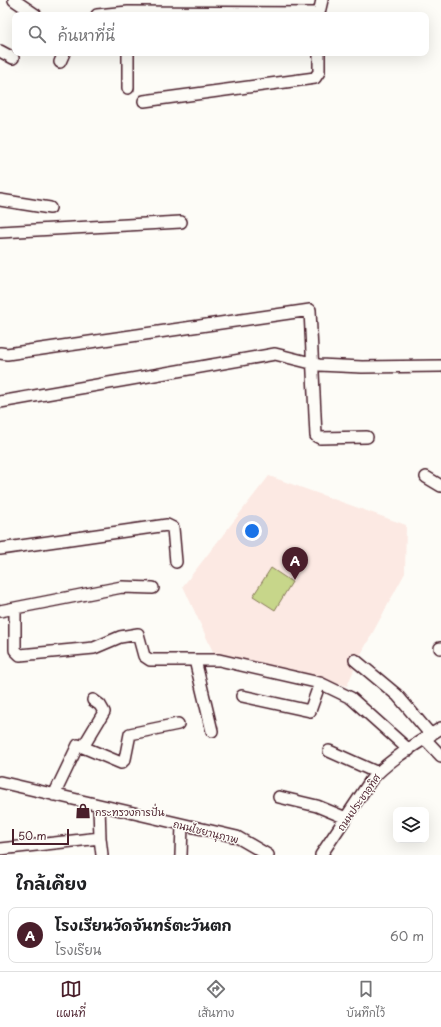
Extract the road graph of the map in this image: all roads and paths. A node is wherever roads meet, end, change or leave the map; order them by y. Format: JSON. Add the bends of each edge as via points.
{"nodes":[{"id":1,"x":14,"y":0,"type":"edge"},
{"id":2,"x":322,"y":0,"type":"edge"},
{"id":3,"x":32,"y":12,"type":"edge"},
{"id":4,"x":319,"y":12,"type":"edge"},
{"id":5,"x":0,"y":51,"type":"edge"},
{"id":6,"x":128,"y":56,"type":"edge"},
{"id":7,"x":319,"y":56,"type":"edge"},
{"id":8,"x":13,"y":58,"type":"dead end"},
{"id":9,"x":128,"y":88,"type":"dead end"},
{"id":10,"x":144,"y":101,"type":"dead end"},
{"id":11,"x":0,"y":200,"type":"edge"},
{"id":12,"x":50,"y":208,"type":"dead end"},
{"id":13,"x":181,"y":222,"type":"dead end"},
{"id":14,"x":0,"y":232,"type":"edge"},
{"id":15,"x":0,"y":353,"type":"edge"},
{"id":16,"x":313,"y":364,"type":"junction"},
{"id":17,"x":441,"y":366,"type":"edge"},
{"id":18,"x":0,"y":402,"type":"edge"},
{"id":19,"x":367,"y":437,"type":"dead end"},
{"id":20,"x":426,"y":477,"type":"dead end"},
{"id":21,"x":441,"y":486,"type":"edge"},
{"id":22,"x":0,"y":549,"type":"edge"},
{"id":23,"x":176,"y":562,"type":"dead end"},
{"id":24,"x":153,"y":588,"type":"dead end"},
{"id":25,"x":15,"y":609,"type":"junction"},
{"id":26,"x":0,"y":611,"type":"edge"},
{"id":27,"x":195,"y":660,"type":"junction"},
{"id":28,"x":355,"y":660,"type":"dead end"},
{"id":29,"x":320,"y":683,"type":"junction"},
{"id":30,"x":242,"y":696,"type":"dead end"},
{"id":31,"x":93,"y":700,"type":"dead end"},
{"id":32,"x":178,"y":724,"type":"dead end"},
{"id":33,"x":441,"y":728,"type":"edge"},
{"id":34,"x":212,"y":731,"type":"dead end"},
{"id":35,"x":428,"y":737,"type":"junction"},
{"id":36,"x":82,"y":748,"type":"junction"},
{"id":37,"x":409,"y":750,"type":"junction"},
{"id":38,"x":329,"y":751,"type":"dead end"},
{"id":39,"x":441,"y":756,"type":"edge"},
{"id":40,"x":378,"y":773,"type":"junction"},
{"id":41,"x":0,"y":782,"type":"edge"},
{"id":42,"x":54,"y":795,"type":"junction"},
{"id":43,"x":279,"y":797,"type":"dead end"},
{"id":44,"x":100,"y":806,"type":"junction"},
{"id":45,"x":346,"y":818,"type":"junction"},
{"id":46,"x":182,"y":824,"type":"junction"},
{"id":47,"x":100,"y":838,"type":"junction"},
{"id":48,"x":0,"y":849,"type":"edge"},
{"id":49,"x":102,"y":855,"type":"edge"},
{"id":50,"x":181,"y":855,"type":"edge"},
{"id":51,"x":268,"y":855,"type":"edge"},
{"id":52,"x":321,"y":855,"type":"edge"}],
"edges":[{"from":1,"to":3,"type":"street"},
{"from":2,"to":4,"type":"street"},
{"from":5,"to":8,"type":"street"},
{"from":6,"to":9,"type":"street"},
{"from":7,"to":10,"type":"street","via":[[319,72],[315,78]]},
{"from":11,"to":12,"type":"street"},
{"from":13,"to":14,"type":"street"},
{"from":15,"to":16,"type":"street","via":[[310,310]]},
{"from":16,"to":17,"type":"street","via":[[362,367]]},
{"from":16,"to":18,"type":"street","via":[[275,354]]},
{"from":16,"to":19,"type":"street","via":[[316,436]]},
{"from":20,"to":21,"type":"street"},
{"from":22,"to":23,"type":"street","via":[[167,525],[173,528]]},
{"from":24,"to":25,"type":"street","via":[[122,587]]},
{"from":25,"to":26,"type":"street"},
{"from":25,"to":27,"type":"street","via":[[15,650],[20,655],[94,648],[120,637],[138,634],[144,656],[150,660]]},
{"from":27,"to":29,"type":"street","via":[[219,660]]},
{"from":27,"to":34,"type":"street"},
{"from":28,"to":35,"type":"street","via":[[398,695]]},
{"from":29,"to":30,"type":"street","via":[[310,710]]},
{"from":29,"to":37,"type":"street","via":[[351,698]]},
{"from":31,"to":36,"type":"street","via":[[104,712]]},
{"from":32,"to":36,"type":"street","via":[[130,734],[125,759],[121,763]]},
{"from":33,"to":35,"type":"street","name":"ถนนประชาอุทิศ"},
{"from":35,"to":37,"type":"street","name":"ถนนประชาอุทิศ"},
{"from":35,"to":39,"type":"street"},
{"from":36,"to":42,"type":"street","via":[[78,745]]},
{"from":37,"to":40,"type":"street","name":"ถนนประชาอุทิศ"},
{"from":38,"to":40,"type":"street"},
{"from":40,"to":45,"type":"street","name":"ถนนประชาอุทิศ"},
{"from":41,"to":42,"type":"street","name":"ถนนไชยานุภาพ"},
{"from":42,"to":44,"type":"street","name":"ถนนไชยานุภาพ"},
{"from":43,"to":45,"type":"street","via":[[317,806]]},
{"from":44,"to":46,"type":"street","name":"ถนนไชยานุภาพ"},
{"from":44,"to":47,"type":"street"},
{"from":45,"to":52,"type":"street","name":"ถนนประชาอุทิศ"},
{"from":46,"to":50,"type":"street"},
{"from":46,"to":51,"type":"street","name":"ถนนไชยานุภาพ","via":[[238,837]]},
{"from":47,"to":48,"type":"street"},
{"from":47,"to":49,"type":"street"}]}
